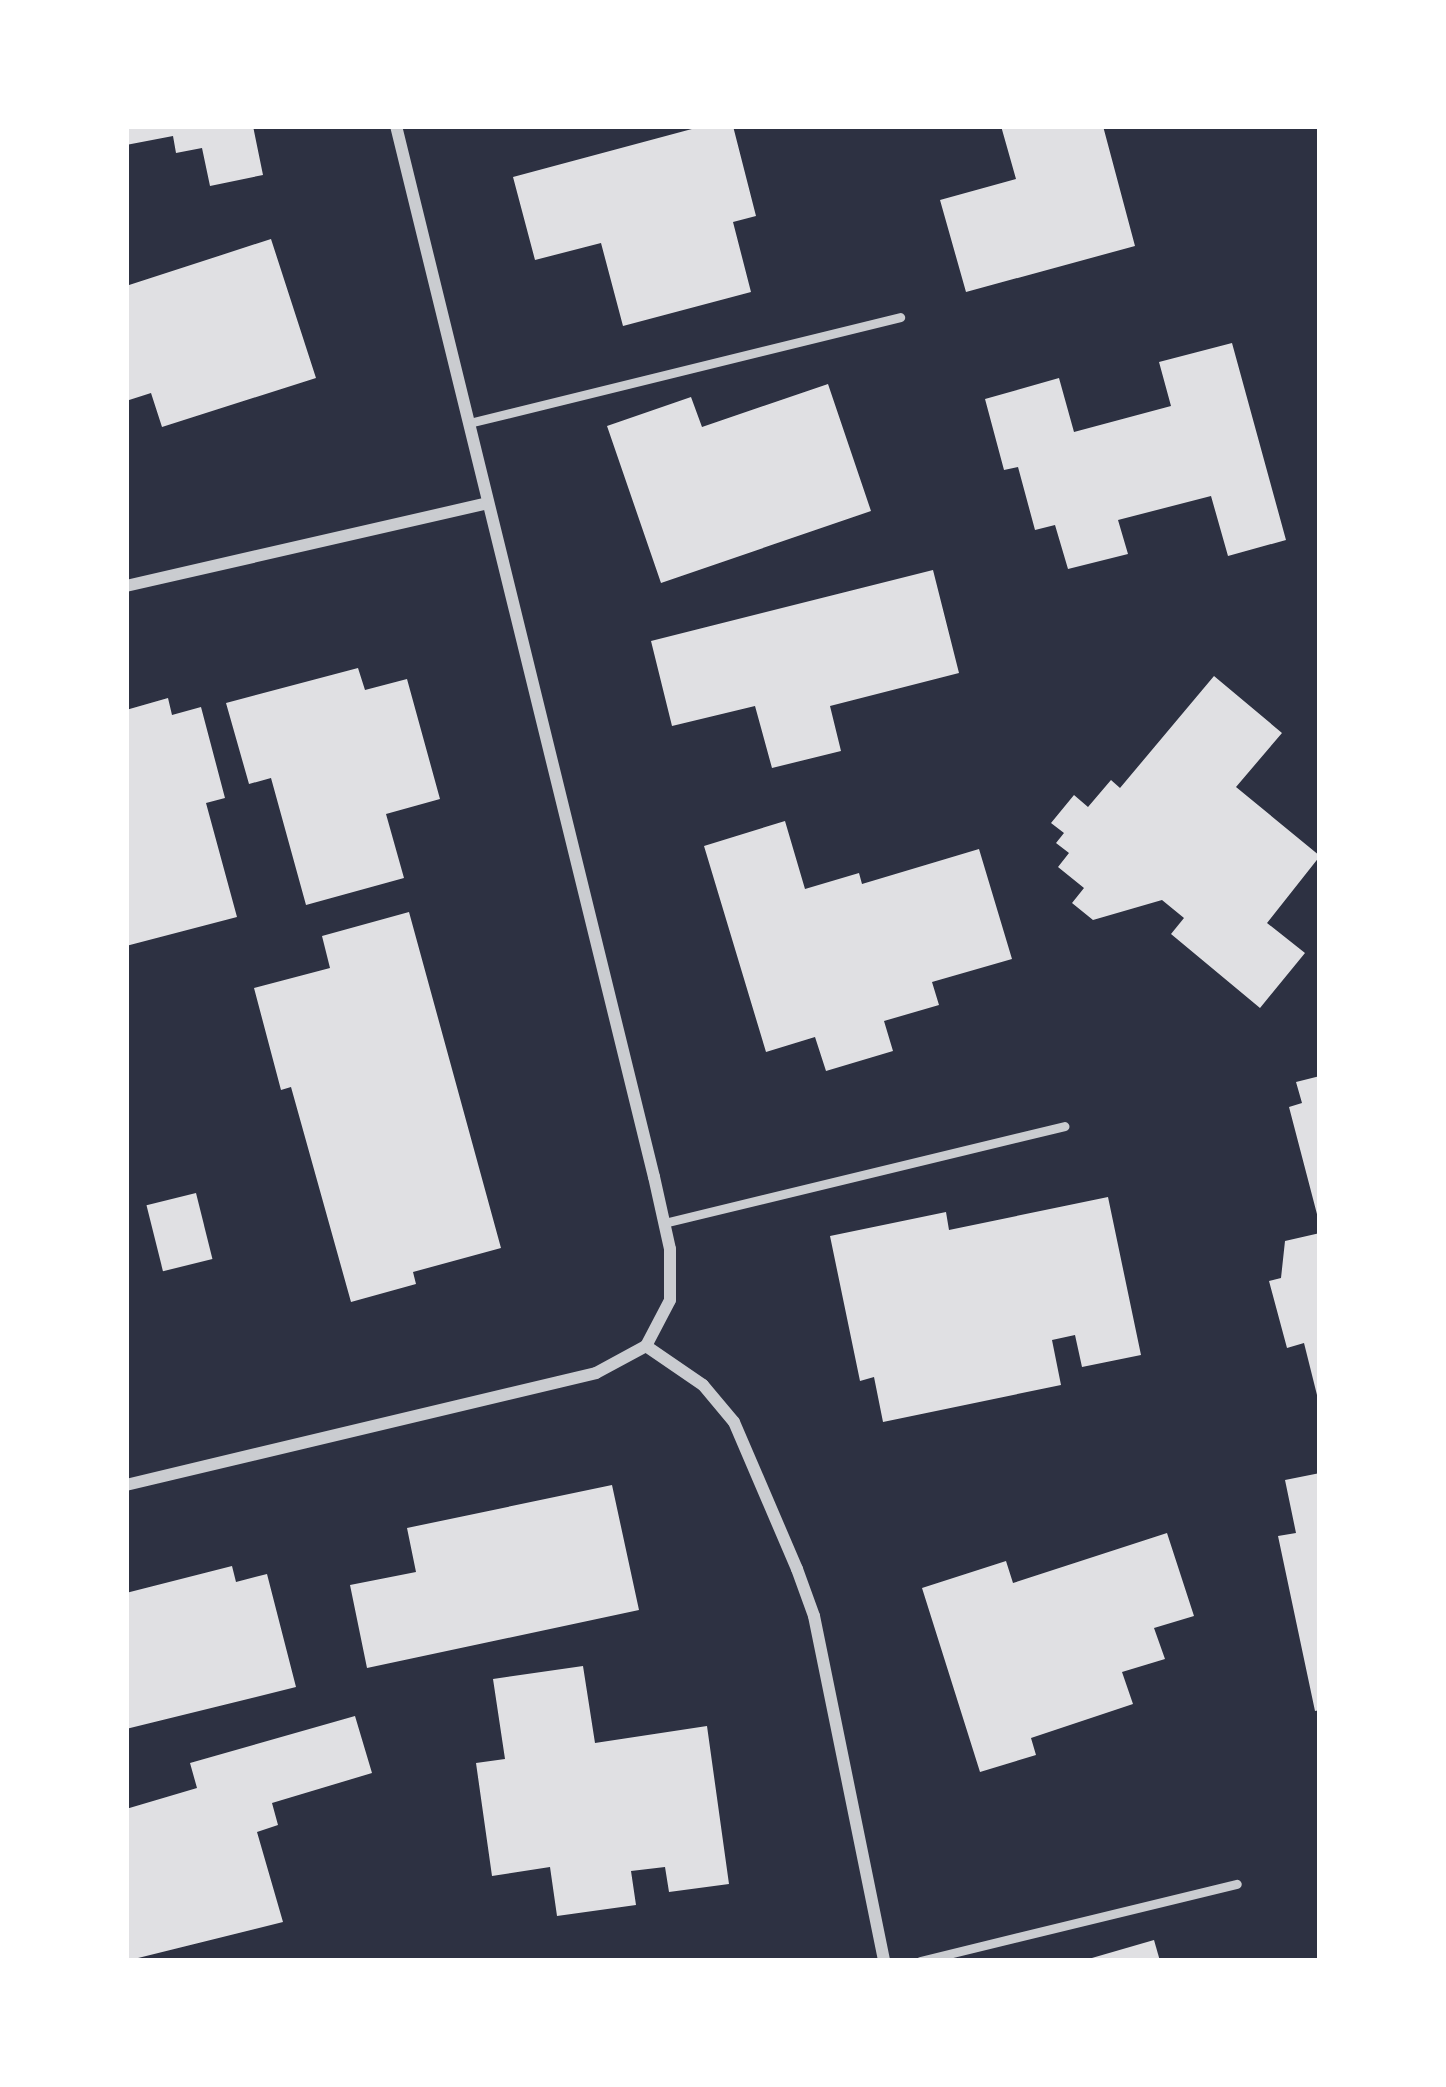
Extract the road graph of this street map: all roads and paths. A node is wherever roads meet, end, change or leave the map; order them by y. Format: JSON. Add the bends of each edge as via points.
{"nodes":[{"id":1,"x":396,"y":126,"type":"edge"},
{"id":2,"x":900,"y":317,"type":"dead end"},
{"id":3,"x":470,"y":423,"type":"junction"},
{"id":4,"x":488,"y":502,"type":"junction"},
{"id":5,"x":126,"y":586,"type":"edge"},
{"id":6,"x":1064,"y":1126,"type":"dead end"},
{"id":7,"x":664,"y":1223,"type":"junction"},
{"id":8,"x":646,"y":1346,"type":"junction"},
{"id":9,"x":126,"y":1485,"type":"edge"},
{"id":10,"x":1237,"y":1884,"type":"dead end"},
{"id":11,"x":884,"y":1961,"type":"edge"},
{"id":12,"x":920,"y":1961,"type":"edge"}],
"edges":[{"from":1,"to":3,"type":"street"},
{"from":2,"to":3,"type":"lane"},
{"from":3,"to":4,"type":"street"},
{"from":4,"to":5,"type":"street"},
{"from":4,"to":7,"type":"street"},
{"from":6,"to":7,"type":"lane"},
{"from":7,"to":8,"type":"street","via":[[670,1300]]},
{"from":8,"to":9,"type":"street","via":[[596,1373]]},
{"from":8,"to":11,"type":"street","via":[[703,1384],[734,1422],[797,1569],[814,1616]]},
{"from":10,"to":12,"type":"lane"}]}
